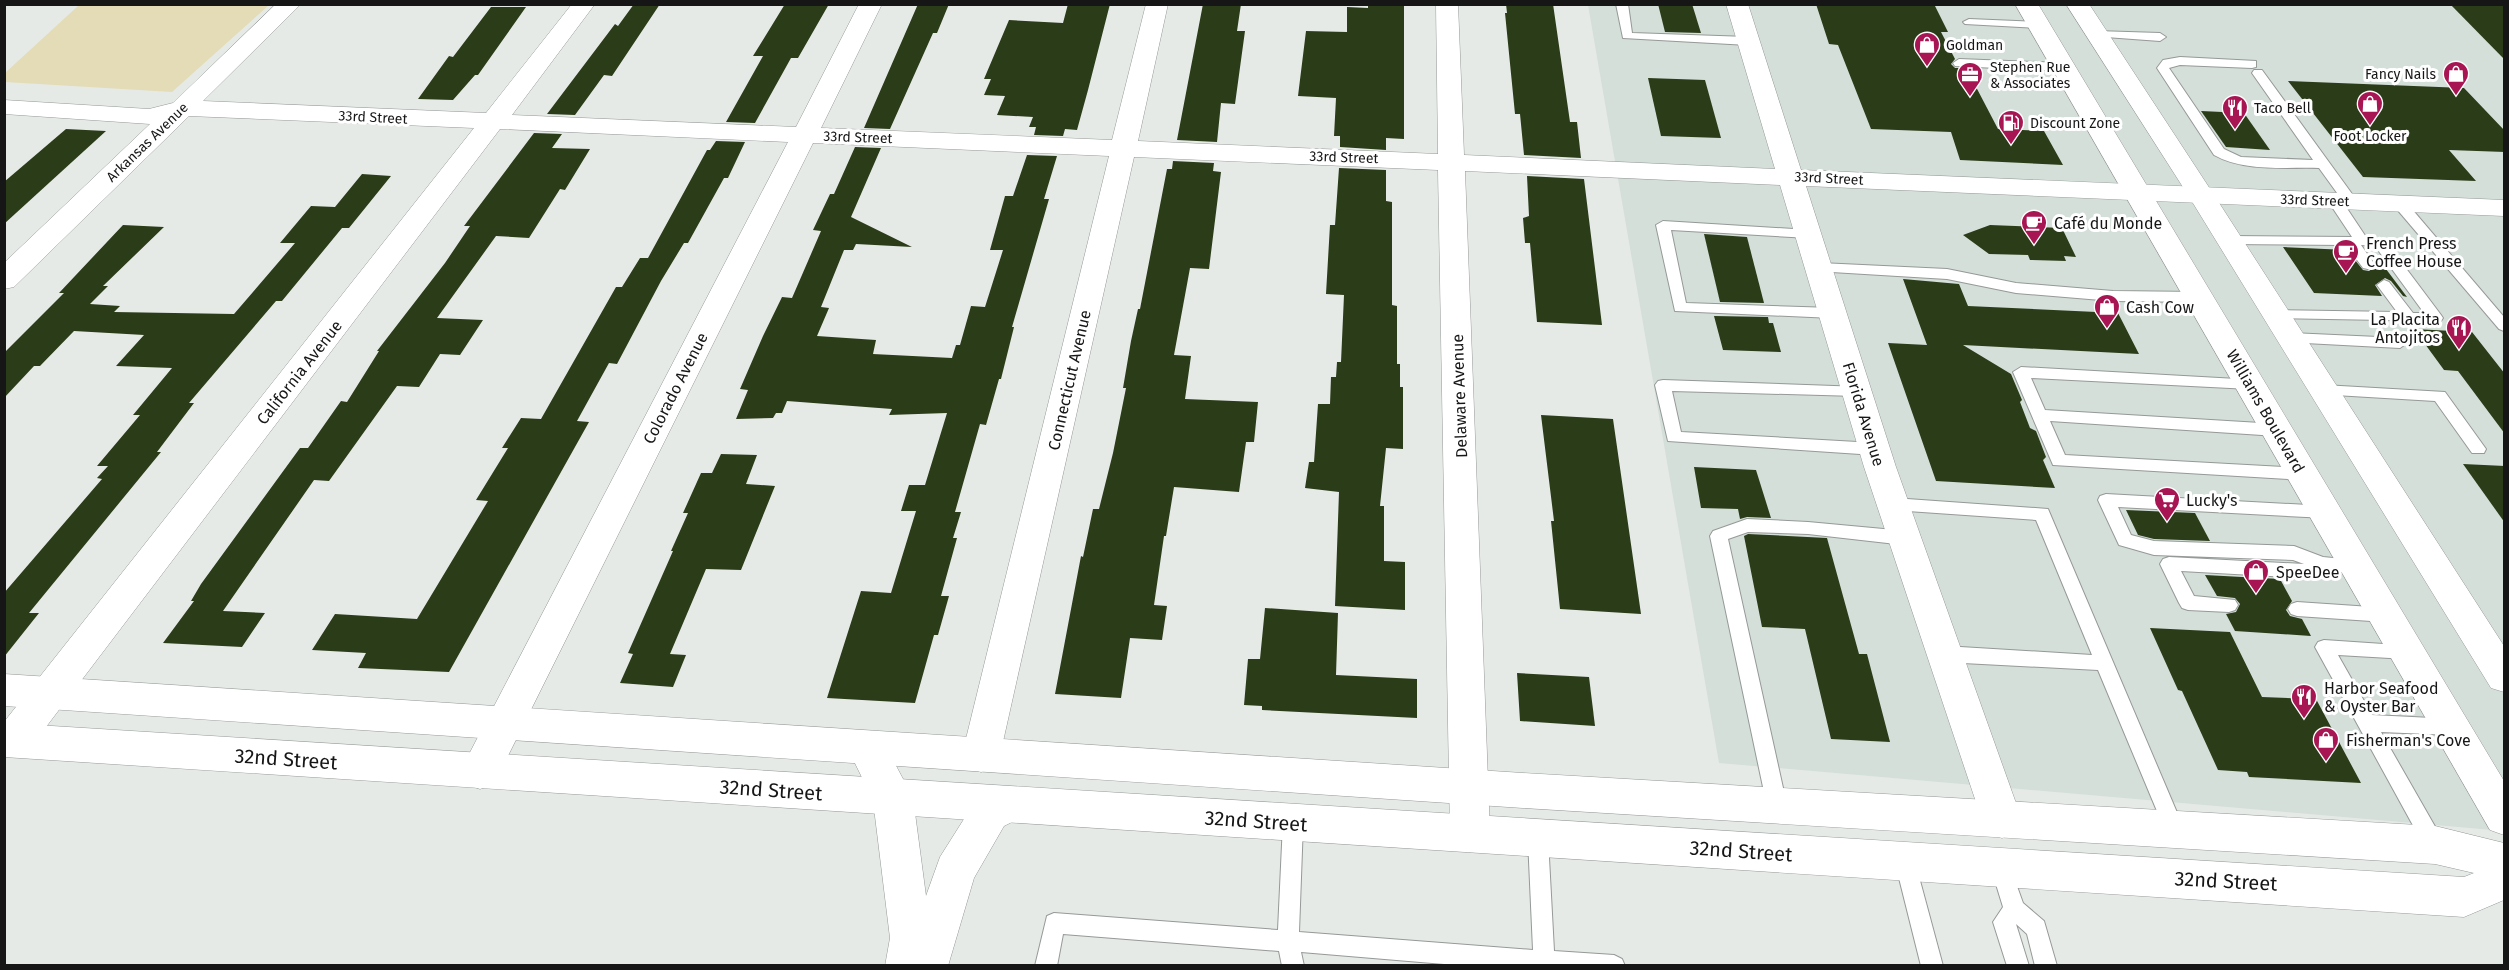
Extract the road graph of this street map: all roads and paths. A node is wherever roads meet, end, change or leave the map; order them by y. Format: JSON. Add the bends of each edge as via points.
{"nodes":[{"id":1,"x":290,"y":4,"type":"edge"},
{"id":2,"x":584,"y":4,"type":"edge"},
{"id":3,"x":871,"y":4,"type":"edge"},
{"id":4,"x":1157,"y":4,"type":"edge"},
{"id":5,"x":1447,"y":4,"type":"edge"},
{"id":6,"x":1622,"y":4,"type":"edge"},
{"id":7,"x":1737,"y":4,"type":"edge"},
{"id":8,"x":2077,"y":4,"type":"edge"},
{"id":9,"x":2032,"y":15,"type":"edge"},
{"id":10,"x":1969,"y":22,"type":"dead end"},
{"id":11,"x":2096,"y":34,"type":"junction"},
{"id":12,"x":2160,"y":36,"type":"dead end"},
{"id":13,"x":1748,"y":41,"type":"junction"},
{"id":14,"x":1959,"y":63,"type":"dead end"},
{"id":15,"x":2063,"y":67,"type":"junction"},
{"id":16,"x":4,"y":106,"type":"edge"},
{"id":17,"x":183,"y":108,"type":"junction"},
{"id":18,"x":492,"y":122,"type":"junction"},
{"id":19,"x":804,"y":135,"type":"junction"},
{"id":20,"x":1124,"y":148,"type":"junction"},
{"id":21,"x":1452,"y":161,"type":"junction"},
{"id":22,"x":2323,"y":164,"type":"junction"},
{"id":23,"x":1792,"y":176,"type":"junction"},
{"id":24,"x":2137,"y":192,"type":"junction"},
{"id":25,"x":2201,"y":195,"type":"junction"},
{"id":26,"x":2342,"y":201,"type":"junction"},
{"id":27,"x":2400,"y":204,"type":"junction"},
{"id":28,"x":2505,"y":208,"type":"edge"},
{"id":29,"x":1809,"y":234,"type":"junction"},
{"id":30,"x":2229,"y":240,"type":"junction"},
{"id":31,"x":2356,"y":241,"type":"junction"},
{"id":32,"x":2368,"y":265,"type":"dead end"},
{"id":33,"x":1820,"y":268,"type":"junction"},
{"id":34,"x":4,"y":280,"type":"edge"},
{"id":35,"x":2384,"y":285,"type":"dead end"},
{"id":36,"x":2199,"y":297,"type":"junction"},
{"id":37,"x":1833,"y":313,"type":"junction"},
{"id":38,"x":2408,"y":317,"type":"junction"},
{"id":39,"x":2284,"y":326,"type":"junction"},
{"id":40,"x":2505,"y":326,"type":"edge"},
{"id":41,"x":2400,"y":343,"type":"dead end"},
{"id":42,"x":2250,"y":384,"type":"junction"},
{"id":43,"x":2323,"y":390,"type":"junction"},
{"id":44,"x":1857,"y":391,"type":"junction"},
{"id":45,"x":2039,"y":415,"type":"junction"},
{"id":46,"x":2277,"y":430,"type":"junction"},
{"id":47,"x":1875,"y":449,"type":"junction"},
{"id":48,"x":2478,"y":449,"type":"dead end"},
{"id":49,"x":2303,"y":474,"type":"junction"},
{"id":50,"x":1893,"y":504,"type":"junction"},
{"id":51,"x":2326,"y":512,"type":"junction"},
{"id":52,"x":1905,"y":538,"type":"junction"},
{"id":53,"x":2322,"y":564,"type":"junction"},
{"id":54,"x":2356,"y":566,"type":"junction"},
{"id":55,"x":2229,"y":605,"type":"dead end"},
{"id":56,"x":2297,"y":609,"type":"dead end"},
{"id":57,"x":2386,"y":615,"type":"junction"},
{"id":58,"x":2495,"y":649,"type":"edge"},
{"id":59,"x":2407,"y":651,"type":"junction"},
{"id":60,"x":1944,"y":654,"type":"junction"},
{"id":61,"x":2105,"y":663,"type":"junction"},
{"id":62,"x":2505,"y":677,"type":"edge"},
{"id":63,"x":4,"y":690,"type":"edge"},
{"id":64,"x":50,"y":693,"type":"junction"},
{"id":65,"x":2367,"y":723,"type":"junction"},
{"id":66,"x":505,"y":724,"type":"junction"},
{"id":67,"x":2452,"y":727,"type":"junction"},
{"id":68,"x":9,"y":740,"type":"edge"},
{"id":69,"x":867,"y":749,"type":"junction"},
{"id":70,"x":981,"y":755,"type":"junction"},
{"id":71,"x":480,"y":772,"type":"junction"},
{"id":72,"x":1470,"y":786,"type":"junction"},
{"id":73,"x":893,"y":798,"type":"junction"},
{"id":74,"x":1006,"y":805,"type":"junction"},
{"id":75,"x":1777,"y":806,"type":"junction"},
{"id":76,"x":1892,"y":813,"type":"junction"},
{"id":77,"x":2505,"y":817,"type":"edge"},
{"id":78,"x":2002,"y":820,"type":"junction"},
{"id":79,"x":1293,"y":823,"type":"junction"},
{"id":80,"x":2175,"y":830,"type":"junction"},
{"id":81,"x":1470,"y":834,"type":"junction"},
{"id":82,"x":1538,"y":839,"type":"junction"},
{"id":83,"x":2435,"y":845,"type":"junction"},
{"id":84,"x":1905,"y":862,"type":"junction"},
{"id":85,"x":2505,"y":862,"type":"edge"},
{"id":86,"x":2001,"y":868,"type":"junction"},
{"id":87,"x":2505,"y":881,"type":"edge"},
{"id":88,"x":2014,"y":909,"type":"junction"},
{"id":89,"x":1288,"y":941,"type":"junction"},
{"id":90,"x":1447,"y":960,"type":"edge"},
{"id":91,"x":1544,"y":961,"type":"junction"},
{"id":92,"x":907,"y":966,"type":"edge"},
{"id":93,"x":926,"y":966,"type":"edge"},
{"id":94,"x":1046,"y":966,"type":"edge"},
{"id":95,"x":1293,"y":966,"type":"edge"},
{"id":96,"x":1614,"y":966,"type":"edge"},
{"id":97,"x":1932,"y":966,"type":"edge"},
{"id":98,"x":2018,"y":966,"type":"edge"},
{"id":99,"x":2046,"y":966,"type":"edge"}],
"edges":[{"from":1,"to":17,"type":"main road","name":"Arkansas Avenue"},
{"from":2,"to":18,"type":"main road","name":"California Avenue"},
{"from":3,"to":19,"type":"main road","name":"Colorado Avenue"},
{"from":4,"to":20,"type":"main road","name":"Connecticut Avenue"},
{"from":5,"to":21,"type":"main road","name":"Delaware Avenue"},
{"from":6,"to":13,"type":"lane","via":[[1627,36]]},
{"from":7,"to":13,"type":"main road","name":"Florida Avenue"},
{"from":8,"to":11,"type":"main road"},
{"from":9,"to":10,"type":"lane"},
{"from":9,"to":15,"type":"main road","name":"Williams Boulevard"},
{"from":11,"to":12,"type":"lane"},
{"from":11,"to":25,"type":"main road"},
{"from":13,"to":23,"type":"main road","name":"Florida Avenue"},
{"from":14,"to":15,"type":"lane"},
{"from":15,"to":24,"type":"main road","name":"Williams Boulevard"},
{"from":16,"to":17,"type":"main road","via":[[150,117]]},
{"from":17,"to":18,"type":"main road","name":"33rd Street"},
{"from":17,"to":34,"type":"main road","name":"Arkansas Avenue"},
{"from":18,"to":19,"type":"main road","name":"33rd Street"},
{"from":18,"to":64,"type":"main road","name":"California Avenue"},
{"from":19,"to":20,"type":"main road","name":"33rd Street"},
{"from":19,"to":66,"type":"main road","name":"Colorado Avenue"},
{"from":20,"to":21,"type":"main road","name":"33rd Street"},
{"from":20,"to":70,"type":"main road","name":"Connecticut Avenue"},
{"from":21,"to":23,"type":"main road","name":"33rd Street"},
{"from":21,"to":72,"type":"main road","name":"Delaware Avenue"},
{"from":22,"to":22,"type":"lane","via":[[2255,69],[2180,61],[2167,63],[2163,68],[2220,152],[2241,161]]},
{"from":22,"to":26,"type":"lane"},
{"from":23,"to":24,"type":"main road","name":"33rd Street"},
{"from":23,"to":29,"type":"main road","name":"Florida Avenue"},
{"from":24,"to":25,"type":"main road","name":"33rd Street"},
{"from":24,"to":36,"type":"main road","name":"Williams Boulevard"},
{"from":25,"to":26,"type":"main road","name":"33rd Street"},
{"from":25,"to":30,"type":"main road"},
{"from":26,"to":27,"type":"main road","name":"33rd Street"},
{"from":26,"to":31,"type":"lane"},
{"from":27,"to":28,"type":"main road","name":"33rd Street"},
{"from":27,"to":40,"type":"lane"},
{"from":29,"to":33,"type":"main road","name":"Florida Avenue"},
{"from":29,"to":37,"type":"lane","via":[[1663,225],[1680,308]]},
{"from":30,"to":31,"type":"lane"},
{"from":30,"to":39,"type":"main road"},
{"from":31,"to":32,"type":"lane"},
{"from":31,"to":38,"type":"lane","via":[[2379,242],[2436,318]]},
{"from":33,"to":36,"type":"lane","via":[[1947,274],[2016,288],[2113,296]]},
{"from":33,"to":37,"type":"main road","name":"Florida Avenue"},
{"from":35,"to":38,"type":"lane"},
{"from":36,"to":42,"type":"main road","name":"Williams Boulevard"},
{"from":37,"to":44,"type":"main road","name":"Florida Avenue"},
{"from":38,"to":39,"type":"lane"},
{"from":39,"to":41,"type":"lane"},
{"from":39,"to":43,"type":"main road"},
{"from":42,"to":45,"type":"lane","via":[[2021,372]]},
{"from":42,"to":46,"type":"main road","name":"Williams Boulevard"},
{"from":43,"to":48,"type":"lane","via":[[2440,396]]},
{"from":43,"to":58,"type":"main road"},
{"from":44,"to":47,"type":"main road","name":"Florida Avenue"},
{"from":44,"to":47,"type":"lane","via":[[1663,385],[1674,437]]},
{"from":45,"to":46,"type":"lane"},
{"from":45,"to":49,"type":"lane","via":[[2060,461]]},
{"from":46,"to":49,"type":"main road","name":"Williams Boulevard"},
{"from":47,"to":50,"type":"main road","name":"Florida Avenue"},
{"from":49,"to":51,"type":"main road","name":"Williams Boulevard"},
{"from":50,"to":52,"type":"main road","name":"Florida Avenue"},
{"from":50,"to":61,"type":"lane","via":[[2042,514]]},
{"from":51,"to":53,"type":"lane","via":[[2106,500],[2125,540],[2144,546],[2294,553]]},
{"from":51,"to":54,"type":"main road","name":"Williams Boulevard"},
{"from":52,"to":60,"type":"main road","name":"Florida Avenue"},
{"from":52,"to":75,"type":"lane","via":[[1747,525],[1719,536]]},
{"from":53,"to":54,"type":"lane"},
{"from":53,"to":55,"type":"lane","via":[[2305,571],[2169,564],[2188,603]]},
{"from":54,"to":57,"type":"main road","name":"Williams Boulevard"},
{"from":56,"to":57,"type":"lane"},
{"from":57,"to":59,"type":"main road","name":"Williams Boulevard"},
{"from":58,"to":62,"type":"main road"},
{"from":59,"to":65,"type":"lane","via":[[2324,647]]},
{"from":59,"to":67,"type":"main road","name":"Williams Boulevard"},
{"from":60,"to":61,"type":"lane"},
{"from":60,"to":78,"type":"main road","name":"Florida Avenue"},
{"from":61,"to":80,"type":"lane"},
{"from":63,"to":64,"type":"main road"},
{"from":64,"to":66,"type":"main road"},
{"from":64,"to":68,"type":"main road","name":"California Avenue"},
{"from":65,"to":67,"type":"lane"},
{"from":65,"to":83,"type":"lane"},
{"from":66,"to":69,"type":"main road"},
{"from":66,"to":71,"type":"main road","name":"Colorado Avenue"},
{"from":67,"to":77,"type":"main road","name":"Williams Boulevard"},
{"from":68,"to":71,"type":"main road","name":"32nd Street"},
{"from":69,"to":70,"type":"main road"},
{"from":69,"to":73,"type":"main road"},
{"from":70,"to":72,"type":"main road"},
{"from":71,"to":73,"type":"main road","name":"32nd Street"},
{"from":72,"to":75,"type":"main road"},
{"from":72,"to":81,"type":"main road","name":"Delaware Avenue"},
{"from":73,"to":74,"type":"main road","name":"32nd Street"},
{"from":73,"to":92,"type":"main road","via":[[911,938]]},
{"from":74,"to":79,"type":"main road","name":"32nd Street"},
{"from":74,"to":93,"type":"main road","via":[[990,813],[955,871]]},
{"from":75,"to":76,"type":"main road"},
{"from":76,"to":78,"type":"main road"},
{"from":76,"to":84,"type":"main road"},
{"from":78,"to":80,"type":"main road"},
{"from":79,"to":81,"type":"main road","name":"32nd Street"},
{"from":79,"to":89,"type":"lane"},
{"from":80,"to":83,"type":"main road"},
{"from":81,"to":82,"type":"main road","name":"32nd Street"},
{"from":82,"to":84,"type":"main road","name":"32nd Street"},
{"from":82,"to":91,"type":"lane"},
{"from":83,"to":85,"type":"main road"},
{"from":84,"to":86,"type":"main road","name":"32nd Street"},
{"from":84,"to":97,"type":"lane"},
{"from":86,"to":87,"type":"main road","name":"32nd Street","via":[[2464,897]]},
{"from":86,"to":88,"type":"lane"},
{"from":88,"to":98,"type":"lane","via":[[2004,922]]},
{"from":88,"to":99,"type":"lane","via":[[2036,928]]},
{"from":89,"to":90,"type":"lane"},
{"from":89,"to":94,"type":"lane","via":[[1054,923]]},
{"from":89,"to":95,"type":"lane"},
{"from":90,"to":91,"type":"lane"},
{"from":91,"to":96,"type":"lane"}]}
